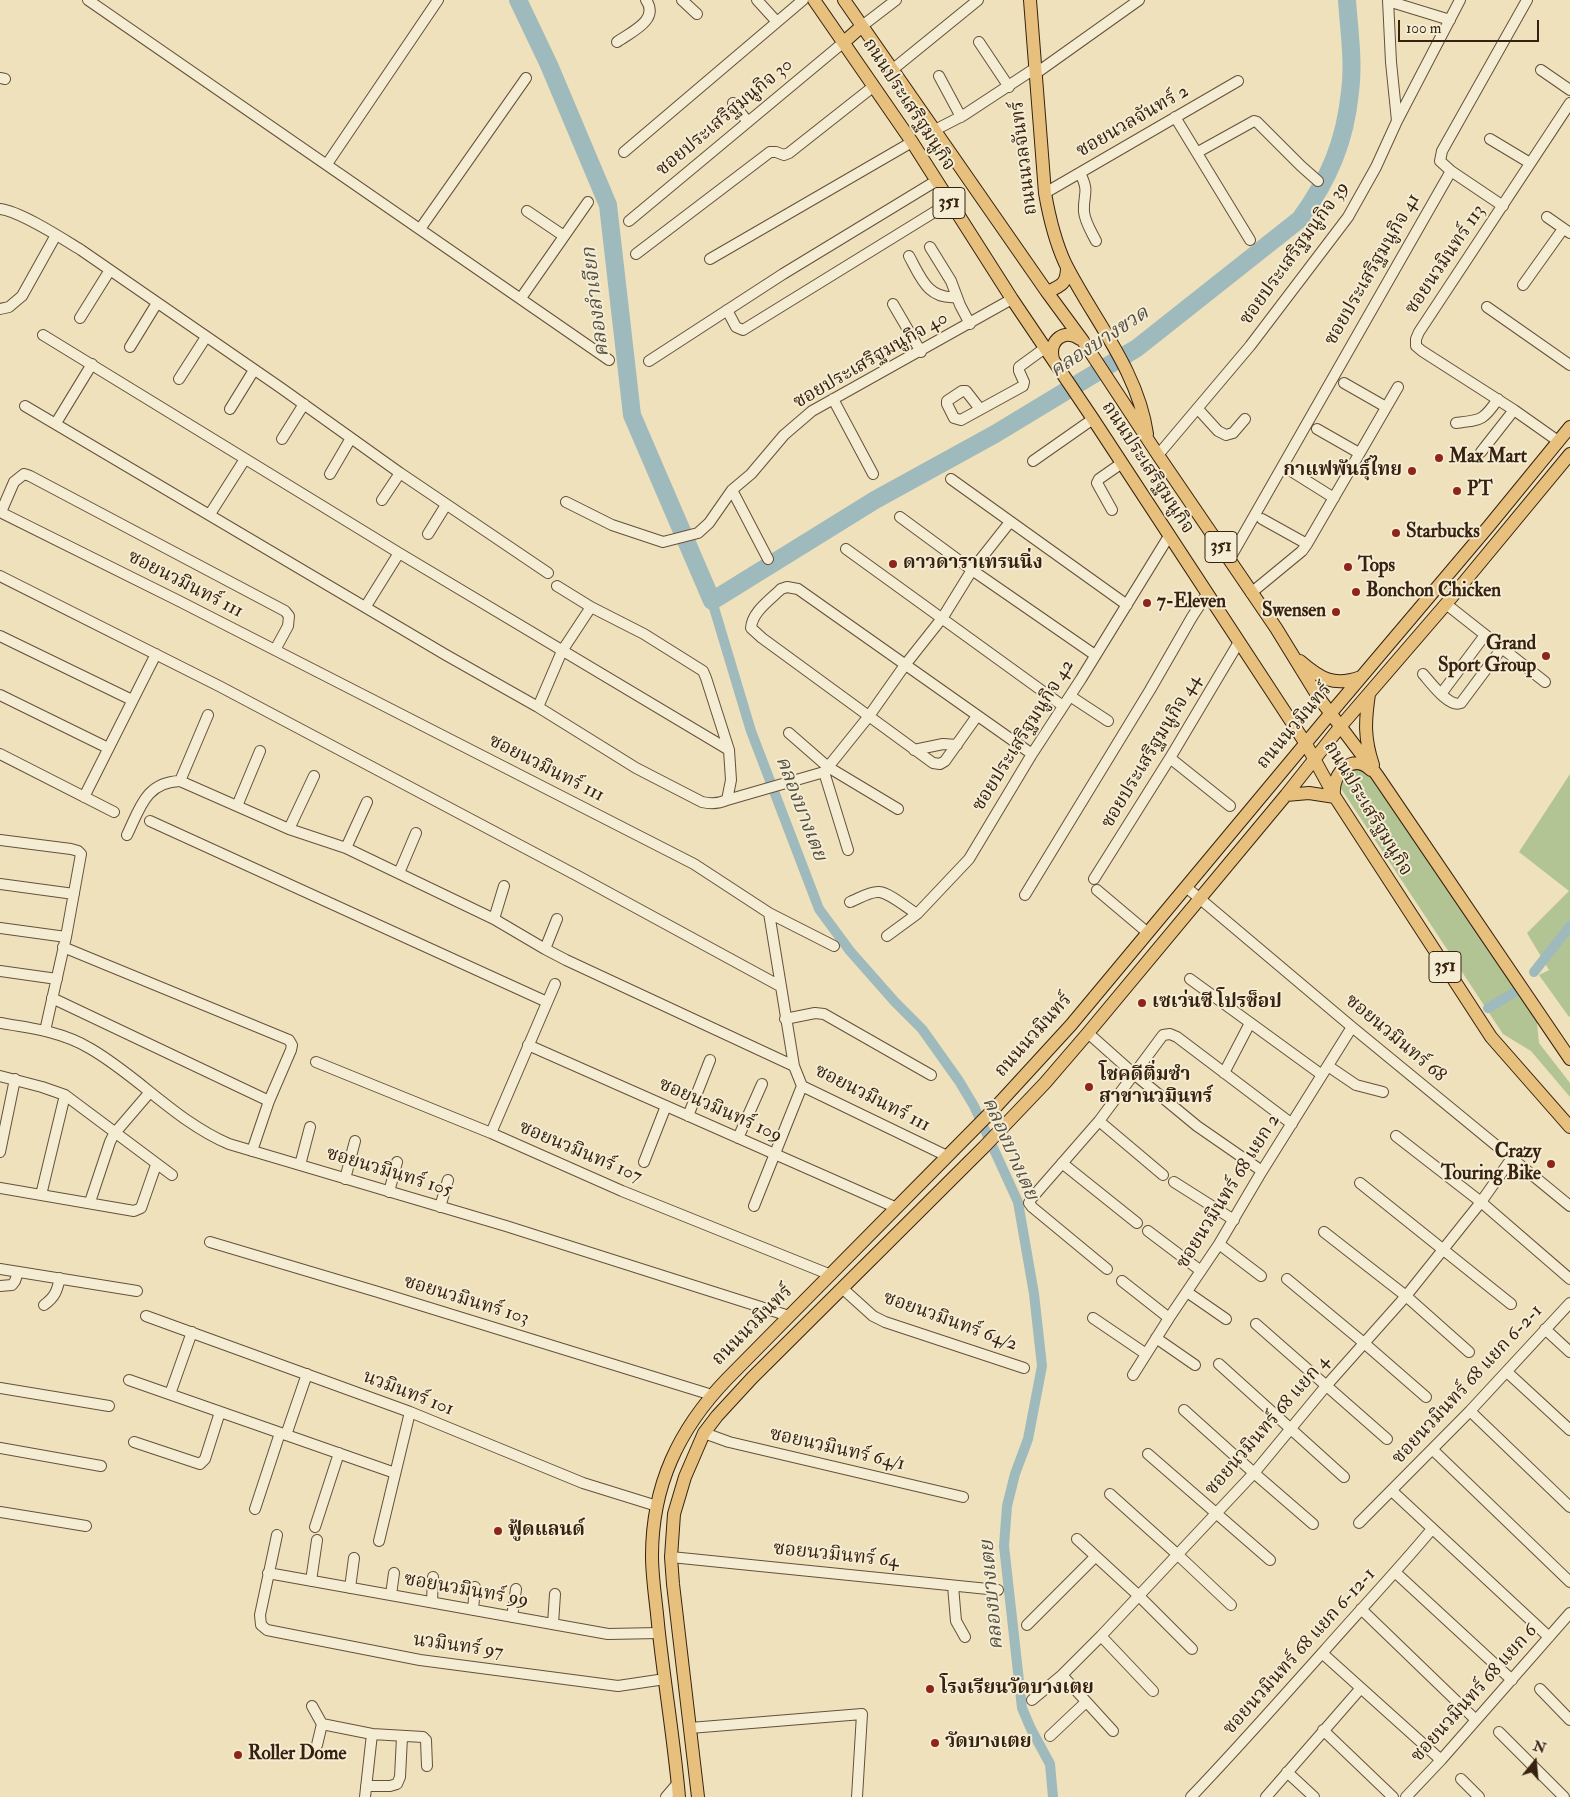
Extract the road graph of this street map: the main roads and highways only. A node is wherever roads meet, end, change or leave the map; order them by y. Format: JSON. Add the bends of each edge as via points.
{"nodes":[{"id":1,"x":814,"y":0,"type":"edge"},
{"id":2,"x":844,"y":0,"type":"edge"},
{"id":3,"x":1030,"y":0,"type":"edge"},
{"id":4,"x":862,"y":26,"type":"junction"},
{"id":5,"x":844,"y":42,"type":"junction"},
{"id":6,"x":1067,"y":267,"type":"junction"},
{"id":7,"x":1046,"y":292,"type":"junction"},
{"id":8,"x":1083,"y":341,"type":"junction"},
{"id":9,"x":1055,"y":363,"type":"junction"},
{"id":10,"x":1570,"y":427,"type":"edge"},
{"id":11,"x":1148,"y":440,"type":"junction"},
{"id":12,"x":1570,"y":454,"type":"edge"},
{"id":13,"x":1293,"y":655,"type":"junction"},
{"id":14,"x":1364,"y":676,"type":"junction"},
{"id":15,"x":1370,"y":694,"type":"junction"},
{"id":16,"x":1330,"y":714,"type":"junction"},
{"id":17,"x":1340,"y":727,"type":"junction"},
{"id":18,"x":1306,"y":744,"type":"junction"},
{"id":19,"x":1314,"y":760,"type":"junction"},
{"id":20,"x":1377,"y":776,"type":"junction"},
{"id":21,"x":1286,"y":795,"type":"junction"},
{"id":22,"x":1335,"y":797,"type":"junction"},
{"id":23,"x":1568,"y":1052,"type":"edge"},
{"id":24,"x":1570,"y":1127,"type":"edge"},
{"id":25,"x":679,"y":1797,"type":"edge"},
{"id":26,"x":698,"y":1797,"type":"edge"}],
"edges":[{"from":1,"to":5,"type":"main road","name":"ถนนประเสริฐมนูกิจ","number":"351"},
{"from":2,"to":4,"type":"main road","name":"ถนนประเสริฐมนูกิจ","number":"351"},
{"from":3,"to":6,"type":"main road","name":"ถนนนวลจันทร์","via":[[1045,193]]},
{"from":4,"to":5,"type":"main road"},
{"from":4,"to":7,"type":"main road","name":"ถนนประเสริฐมนูกิจ","number":"351"},
{"from":5,"to":9,"type":"main road","name":"ถนนประเสริฐมนูกิจ","number":"351"},
{"from":6,"to":7,"type":"main road","via":[[1064,284]]},
{"from":6,"to":11,"type":"main road","name":"ถนนนวลจันทร์","via":[[1111,340],[1140,402]]},
{"from":7,"to":8,"type":"main road","name":"ถนนประเสริฐมนูกิจ","number":"351"},
{"from":8,"to":9,"type":"main road","via":[[1068,334],[1058,338],[1051,353]]},
{"from":8,"to":11,"type":"main road","name":"ถนนประเสริฐมนูกิจ","number":"351"},
{"from":9,"to":18,"type":"main road","name":"ถนนประเสริฐมนูกิจ","number":"351"},
{"from":10,"to":14,"type":"main road","name":"ถนนนวมินทร์"},
{"from":11,"to":13,"type":"main road","name":"ถนนประเสริฐมนูกิจ","number":"351"},
{"from":12,"to":15,"type":"main road","name":"ถนนนวมินทร์"},
{"from":13,"to":14,"type":"main road","via":[[1320,676],[1333,681],[1346,682]]},
{"from":13,"to":16,"type":"main road","name":"ถนนประเสริฐมนูกิจ","number":"351"},
{"from":14,"to":16,"type":"main road","name":"ถนนนวมินทร์"},
{"from":15,"to":17,"type":"main road","name":"ถนนนวมินทร์"},
{"from":15,"to":20,"type":"main road","via":[[1365,735]]},
{"from":16,"to":17,"type":"main road","name":"ถนนประเสริฐมนูกิจ","number":"351"},
{"from":16,"to":18,"type":"main road","name":"ถนนนวมินทร์"},
{"from":17,"to":19,"type":"main road","name":"ถนนนวมินทร์"},
{"from":17,"to":20,"type":"main road","name":"ถนนประเสริฐมนูกิจ","number":"351"},
{"from":18,"to":19,"type":"main road","name":"ถนนประเสริฐมนูกิจ","number":"351"},
{"from":18,"to":25,"type":"main road","name":"ถนนนวมินทร์","via":[[1071,1025],[975,1129],[694,1416],[665,1475],[657,1506],[652,1556]]},
{"from":19,"to":21,"type":"main road","name":"ถนนนวมินทร์"},
{"from":19,"to":22,"type":"main road","name":"ถนนประเสริฐมนูกิจ","number":"351"},
{"from":20,"to":22,"type":"main road","via":[[1367,766],[1355,764],[1343,768],[1336,777]]},
{"from":20,"to":23,"type":"main road","name":"ถนนประเสริฐมนูกิจ","number":"351"},
{"from":21,"to":22,"type":"main road"},
{"from":21,"to":26,"type":"main road","name":"ถนนนวมินทร์","via":[[1088,1034],[1004,1127],[732,1398],[704,1433],[679,1494],[671,1557]]},
{"from":22,"to":24,"type":"main road","name":"ถนนประเสริฐมนูกิจ","number":"351","via":[[1491,1036]]}]}
